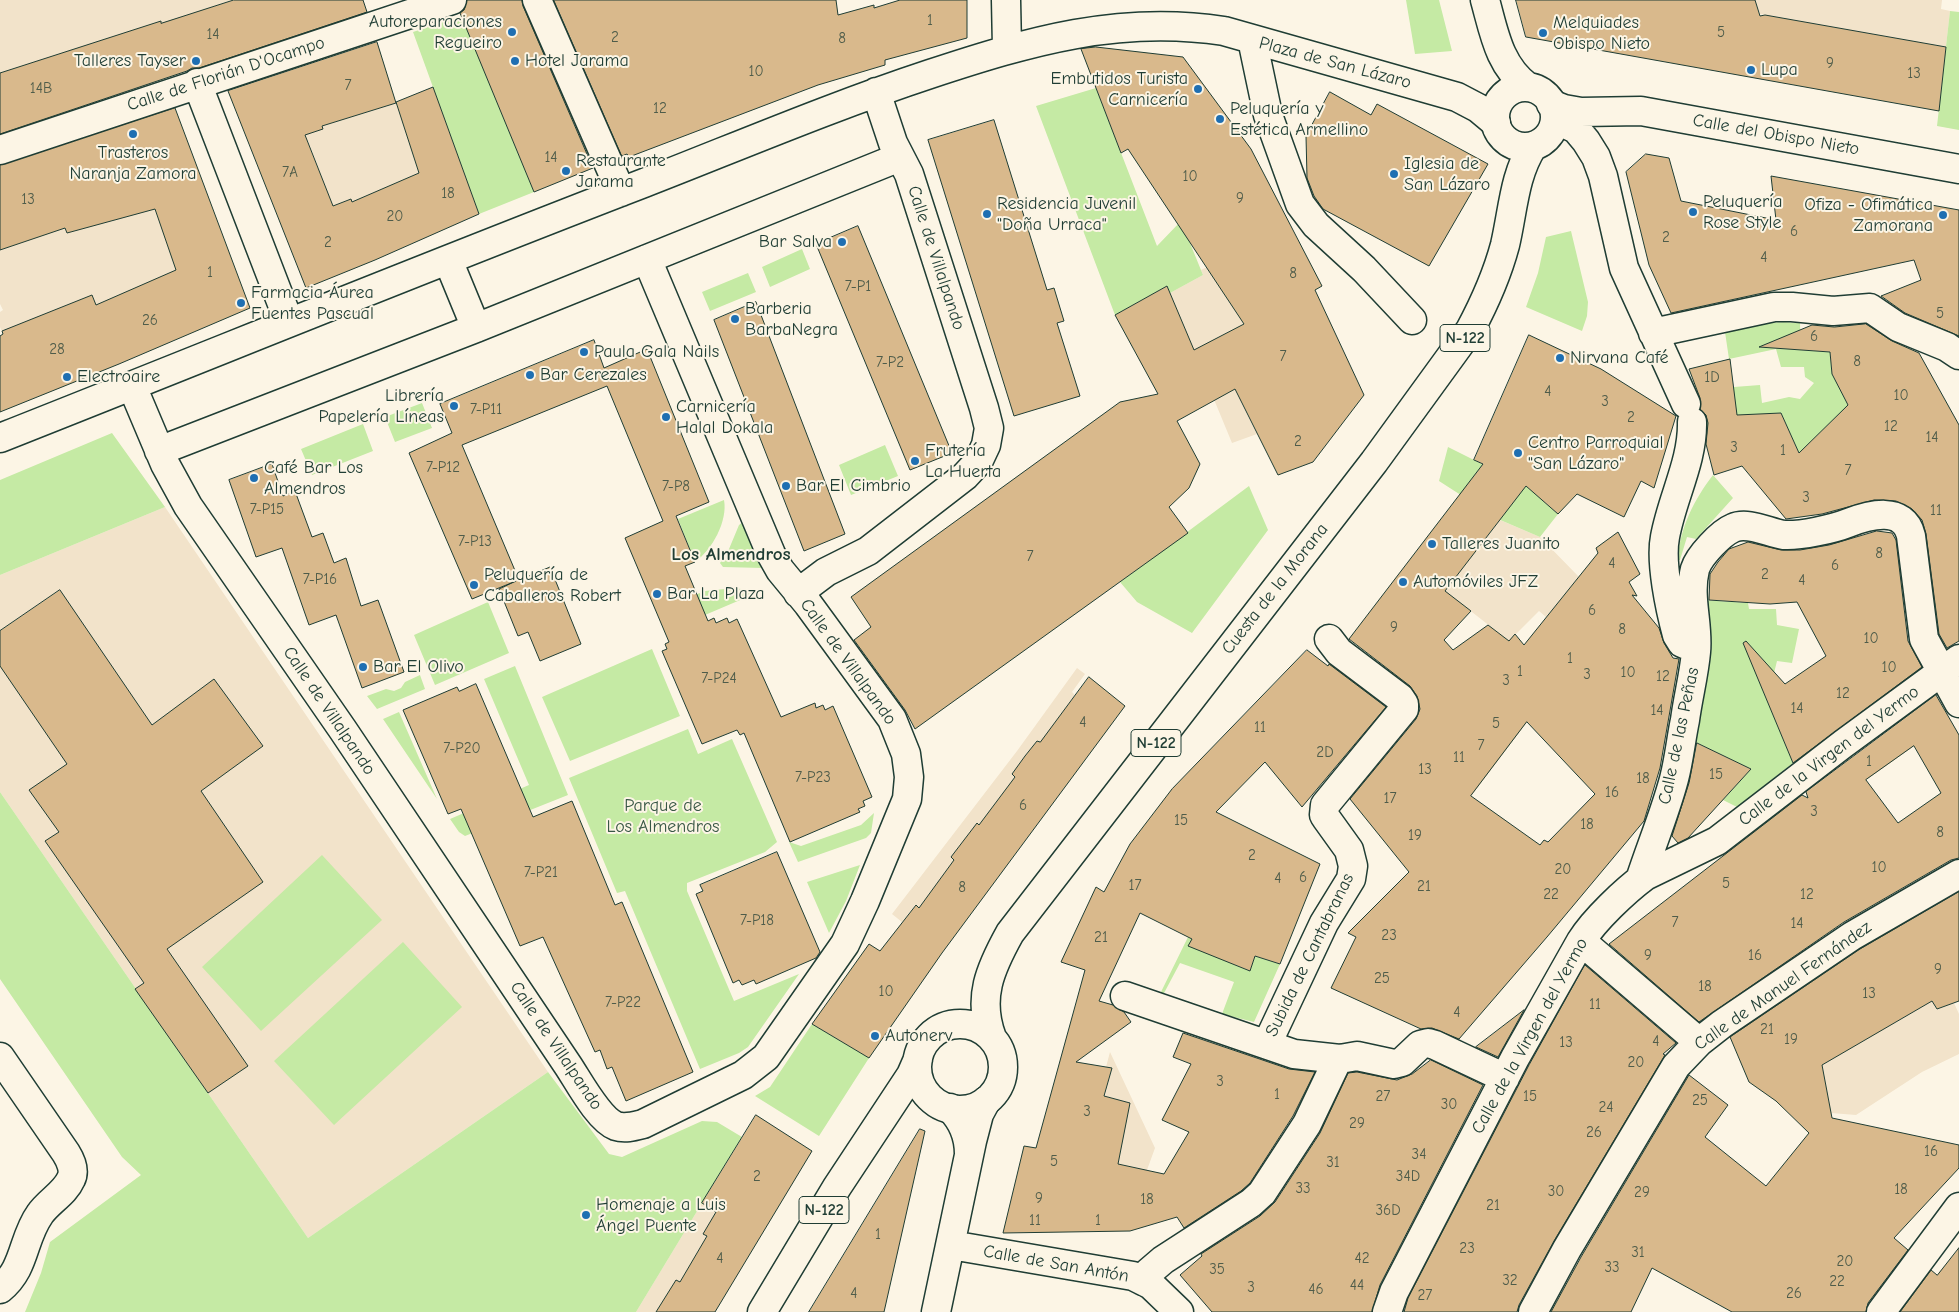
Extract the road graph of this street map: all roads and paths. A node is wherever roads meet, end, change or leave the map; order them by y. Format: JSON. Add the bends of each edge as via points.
{"nodes":[{"id":1,"x":452,"y":0,"type":"edge"},
{"id":2,"x":537,"y":0,"type":"edge"},
{"id":3,"x":1006,"y":0,"type":"edge"},
{"id":4,"x":1485,"y":0,"type":"edge"},
{"id":5,"x":1252,"y":38,"type":"junction"},
{"id":6,"x":1498,"y":45,"type":"junction"},
{"id":7,"x":1007,"y":48,"type":"junction"},
{"id":8,"x":197,"y":84,"type":"junction"},
{"id":9,"x":1528,"y":87,"type":"junction"},
{"id":10,"x":876,"y":92,"type":"junction"},
{"id":11,"x":1600,"y":112,"type":"junction"},
{"id":12,"x":1555,"y":117,"type":"junction"},
{"id":13,"x":1501,"y":120,"type":"junction"},
{"id":14,"x":1533,"y":146,"type":"junction"},
{"id":15,"x":0,"y":150,"type":"edge"},
{"id":16,"x":900,"y":157,"type":"junction"},
{"id":17,"x":1959,"y":169,"type":"edge"},
{"id":18,"x":1606,"y":188,"type":"junction"},
{"id":19,"x":621,"y":192,"type":"junction"},
{"id":20,"x":1514,"y":194,"type":"junction"},
{"id":21,"x":647,"y":259,"type":"junction"},
{"id":22,"x":448,"y":260,"type":"junction"},
{"id":23,"x":1412,"y":320,"type":"dead end"},
{"id":24,"x":290,"y":322,"type":"junction"},
{"id":25,"x":476,"y":328,"type":"junction"},
{"id":26,"x":1653,"y":333,"type":"junction"},
{"id":27,"x":1959,"y":354,"type":"edge"},
{"id":28,"x":132,"y":386,"type":"junction"},
{"id":29,"x":0,"y":438,"type":"edge"},
{"id":30,"x":159,"y":451,"type":"junction"},
{"id":31,"x":798,"y":593,"type":"junction"},
{"id":32,"x":1329,"y":638,"type":"dead end"},
{"id":33,"x":1696,"y":649,"type":"junction"},
{"id":34,"x":1950,"y":665,"type":"edge"},
{"id":35,"x":1959,"y":703,"type":"edge"},
{"id":36,"x":1959,"y":874,"type":"edge"},
{"id":37,"x":1640,"y":880,"type":"junction"},
{"id":38,"x":1581,"y":941,"type":"junction"},
{"id":39,"x":994,"y":962,"type":"junction"},
{"id":40,"x":1126,"y":996,"type":"dead end"},
{"id":41,"x":949,"y":1025,"type":"junction"},
{"id":42,"x":992,"y":1038,"type":"junction"},
{"id":43,"x":1699,"y":1042,"type":"junction"},
{"id":44,"x":1267,"y":1044,"type":"junction"},
{"id":45,"x":0,"y":1057,"type":"edge"},
{"id":46,"x":918,"y":1059,"type":"junction"},
{"id":47,"x":1338,"y":1059,"type":"junction"},
{"id":48,"x":1504,"y":1078,"type":"junction"},
{"id":49,"x":986,"y":1101,"type":"junction"},
{"id":50,"x":942,"y":1104,"type":"junction"},
{"id":51,"x":889,"y":1110,"type":"junction"},
{"id":52,"x":969,"y":1155,"type":"junction"},
{"id":53,"x":1959,"y":1207,"type":"edge"},
{"id":54,"x":951,"y":1245,"type":"junction"},
{"id":55,"x":1143,"y":1281,"type":"junction"},
{"id":56,"x":0,"y":1289,"type":"edge"},
{"id":57,"x":762,"y":1312,"type":"edge"},
{"id":58,"x":936,"y":1312,"type":"edge"},
{"id":59,"x":1179,"y":1312,"type":"edge"},
{"id":60,"x":1387,"y":1312,"type":"edge"},
{"id":61,"x":1533,"y":1312,"type":"edge"},
{"id":62,"x":1881,"y":1312,"type":"edge"}],
"edges":[{"from":1,"to":8,"type":"main road","name":"Calle de Florián D'Ocampo"},
{"from":2,"to":19,"type":"main road"},
{"from":3,"to":7,"type":"main road"},
{"from":4,"to":6,"type":"main road","number":"N-122"},
{"from":5,"to":7,"type":"main road","via":[[1198,27],[1147,26],[1084,32]]},
{"from":5,"to":13,"type":"main road","name":"Plaza de San Lázaro","via":[[1449,95],[1484,101]]},
{"from":5,"to":23,"type":"main road","name":"Plaza de San Lázaro","via":[[1268,115],[1300,204],[1316,225]]},
{"from":6,"to":9,"type":"main road","number":"N-122","via":[[1505,62]]},
{"from":6,"to":13,"type":"main road","number":"N-122","via":[[1503,72]]},
{"from":7,"to":10,"type":"main road"},
{"from":8,"to":15,"type":"main road","name":"Calle de Florián D'Ocampo"},
{"from":8,"to":24,"type":"main road"},
{"from":9,"to":12,"type":"main road","number":"N-122","via":[[1549,98]]},
{"from":9,"to":13,"type":"main road","via":[[1512,90]]},
{"from":10,"to":16,"type":"main road","name":"Calle de Villalpando"},
{"from":10,"to":19,"type":"main road"},
{"from":11,"to":12,"type":"main road","name":"Calle del Obispo Nieto","via":[[1564,109]]},
{"from":11,"to":17,"type":"main road","name":"Calle del Obispo Nieto","via":[[1641,111]]},
{"from":11,"to":18,"type":"main road"},
{"from":12,"to":14,"type":"main road","number":"N-122","via":[[1548,135]]},
{"from":12,"to":18,"type":"main road","via":[[1576,129],[1591,148]]},
{"from":13,"to":14,"type":"main road","via":[[1514,144]]},
{"from":13,"to":20,"type":"main road","name":"Cuesta de la Morana","number":"N-122","via":[[1513,168]]},
{"from":14,"to":20,"type":"main road","name":"Cuesta de la Morana","number":"N-122","via":[[1522,165]]},
{"from":16,"to":21,"type":"main road"},
{"from":16,"to":31,"type":"main road","name":"Calle de Villalpando","via":[[909,174],[986,413],[989,437],[978,462],[958,483],[868,551],[826,572]]},
{"from":18,"to":26,"type":"main road","via":[[1624,268]]},
{"from":19,"to":22,"type":"main road"},
{"from":20,"to":39,"type":"main road","name":"Cuesta de la Morana","number":"N-122","via":[[1496,272],[1482,308],[1461,344],[1374,462],[1028,908]]},
{"from":21,"to":25,"type":"main road"},
{"from":21,"to":31,"type":"main road","name":"Calle de Villalpando","via":[[764,540],[780,570]]},
{"from":22,"to":24,"type":"main road"},
{"from":22,"to":25,"type":"main road"},
{"from":24,"to":28,"type":"main road"},
{"from":25,"to":30,"type":"main road"},
{"from":26,"to":27,"type":"main road","via":[[1774,307],[1833,311],[1866,307],[1876,310],[1898,327]]},
{"from":26,"to":33,"type":"main road","name":"Calle de las Peñas","via":[[1689,413],[1690,451],[1675,496],[1664,549],[1677,635],[1682,643]]},
{"from":28,"to":29,"type":"main road"},
{"from":28,"to":30,"type":"main road","name":"Calle de Villalpando"},
{"from":30,"to":31,"type":"main road","name":"Calle de Villalpando","via":[[194,514],[598,1109],[616,1126],[644,1124],[743,1075],[766,1057],[845,944],[907,799],[906,754],[892,719]]},
{"from":32,"to":44,"type":"main road","name":"Subida de Cantabranas","via":[[1340,652],[1400,698],[1404,709],[1325,805],[1324,815],[1349,850],[1352,876],[1324,923]]},
{"from":33,"to":34,"type":"main road","name":"Calle de las Peñas","via":[[1692,598],[1696,567],[1708,548],[1730,529],[1740,526],[1791,535],[1837,528],[1863,517],[1892,515],[1903,520],[1911,536],[1924,639]]},
{"from":33,"to":37,"type":"main road","name":"Calle de las Peñas","via":[[1674,778]]},
{"from":34,"to":35,"type":"main road"},
{"from":34,"to":37,"type":"main road","name":"Calle de la Virgen del Yermo","via":[[1717,841]]},
{"from":36,"to":43,"type":"main road","name":"Calle de Manuel Fernández","via":[[1846,940]]},
{"from":37,"to":38,"type":"main road","name":"Calle de la Virgen del Yermo"},
{"from":38,"to":43,"type":"main road"},
{"from":38,"to":48,"type":"main road","name":"Calle de la Virgen del Yermo"},
{"from":39,"to":41,"type":"main road","name":"Cuesta de la Morana","number":"N-122"},
{"from":39,"to":42,"type":"main road","name":"Cuesta de la Morana","number":"N-122","via":[[986,996],[986,1019]]},
{"from":40,"to":44,"type":"main road"},
{"from":41,"to":42,"type":"main road","via":[[973,1025]]},
{"from":41,"to":46,"type":"main road","number":"N-122","via":[[928,1037]]},
{"from":42,"to":49,"type":"main road","number":"N-122","via":[[1003,1060],[1003,1071],[994,1094]]},
{"from":43,"to":61,"type":"main road","name":"Calle de Manuel Fernández","via":[[1676,1066]]},
{"from":44,"to":47,"type":"main road","via":[[1294,1054]]},
{"from":45,"to":56,"type":"main road","via":[[66,1153],[72,1168],[71,1179],[40,1214],[20,1264]]},
{"from":46,"to":50,"type":"main road","via":[[920,1082],[926,1092]]},
{"from":46,"to":51,"type":"main road","number":"N-122"},
{"from":47,"to":48,"type":"main road","via":[[1357,1056],[1398,1064],[1418,1046],[1428,1043]]},
{"from":47,"to":55,"type":"main road","via":[[1307,1124],[1262,1193],[1163,1260]]},
{"from":48,"to":60,"type":"main road","name":"Calle de la Virgen del Yermo","via":[[1394,1292]]},
{"from":49,"to":50,"type":"main road","number":"N-122","via":[[969,1109]]},
{"from":49,"to":52,"type":"main road"},
{"from":50,"to":51,"type":"main road","number":"N-122","via":[[915,1098],[900,1102]]},
{"from":50,"to":52,"type":"main road","via":[[956,1114],[967,1135]]},
{"from":51,"to":57,"type":"main road","number":"N-122","via":[[837,1187]]},
{"from":52,"to":54,"type":"main road"},
{"from":53,"to":62,"type":"main road"},
{"from":54,"to":55,"type":"main road","name":"Calle de San Antón","via":[[1122,1274]]},
{"from":54,"to":58,"type":"main road"},
{"from":55,"to":59,"type":"main road","name":"Calle de San Antón","via":[[1159,1291]]}]}
